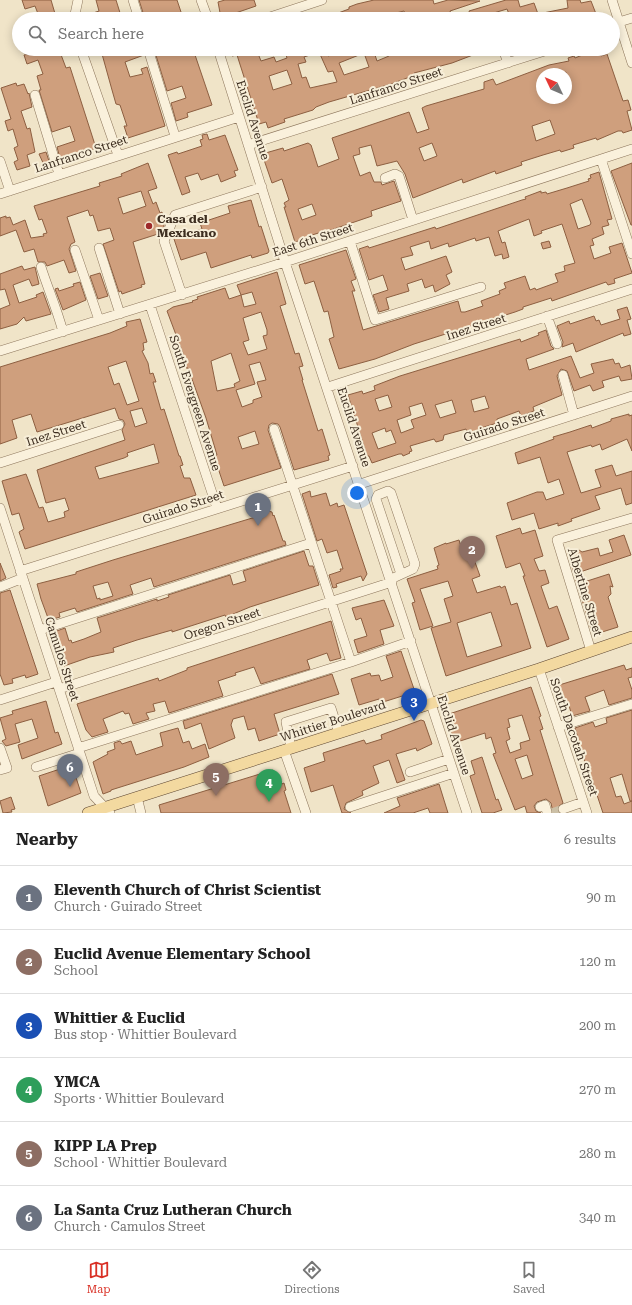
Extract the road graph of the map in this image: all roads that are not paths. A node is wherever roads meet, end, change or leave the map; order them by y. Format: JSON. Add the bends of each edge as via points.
{"nodes":[{"id":1,"x":78,"y":0,"type":"edge"},
{"id":2,"x":133,"y":0,"type":"edge"},
{"id":3,"x":201,"y":0,"type":"edge"},
{"id":4,"x":322,"y":0,"type":"edge"},
{"id":5,"x":612,"y":0,"type":"edge"},
{"id":6,"x":75,"y":12,"type":"edge"},
{"id":7,"x":137,"y":12,"type":"edge"},
{"id":8,"x":205,"y":12,"type":"edge"},
{"id":9,"x":285,"y":12,"type":"edge"},
{"id":10,"x":614,"y":12,"type":"edge"},
{"id":11,"x":632,"y":18,"type":"edge"},
{"id":12,"x":620,"y":23,"type":"edge"},
{"id":13,"x":620,"y":34,"type":"edge"},
{"id":14,"x":83,"y":56,"type":"edge"},
{"id":15,"x":150,"y":56,"type":"edge"},
{"id":16,"x":220,"y":56,"type":"edge"},
{"id":17,"x":506,"y":56,"type":"edge"},
{"id":18,"x":530,"y":56,"type":"edge"},
{"id":19,"x":508,"y":63,"type":"junction"},
{"id":20,"x":632,"y":63,"type":"edge"},
{"id":21,"x":35,"y":96,"type":"dead end"},
{"id":22,"x":238,"y":117,"type":"junction"},
{"id":23,"x":175,"y":136,"type":"junction"},
{"id":24,"x":248,"y":145,"type":"junction"},
{"id":25,"x":632,"y":149,"type":"edge"},
{"id":26,"x":118,"y":155,"type":"junction"},
{"id":27,"x":601,"y":159,"type":"junction"},
{"id":28,"x":0,"y":161,"type":"edge"},
{"id":29,"x":59,"y":174,"type":"junction"},
{"id":30,"x":385,"y":178,"type":"dead end"},
{"id":31,"x":262,"y":187,"type":"junction"},
{"id":32,"x":10,"y":191,"type":"junction"},
{"id":33,"x":0,"y":194,"type":"edge"},
{"id":34,"x":413,"y":220,"type":"junction"},
{"id":35,"x":350,"y":241,"type":"junction"},
{"id":36,"x":99,"y":248,"type":"dead end"},
{"id":37,"x":75,"y":250,"type":"dead end"},
{"id":38,"x":632,"y":254,"type":"edge"},
{"id":39,"x":285,"y":262,"type":"junction"},
{"id":40,"x":41,"y":267,"type":"dead end"},
{"id":41,"x":481,"y":287,"type":"dead end"},
{"id":42,"x":632,"y":289,"type":"edge"},
{"id":43,"x":182,"y":295,"type":"junction"},
{"id":44,"x":150,"y":305,"type":"junction"},
{"id":45,"x":120,"y":314,"type":"junction"},
{"id":46,"x":547,"y":316,"type":"junction"},
{"id":47,"x":99,"y":320,"type":"junction"},
{"id":48,"x":63,"y":332,"type":"junction"},
{"id":49,"x":557,"y":344,"type":"dead end"},
{"id":50,"x":0,"y":351,"type":"edge"},
{"id":51,"x":563,"y":375,"type":"dead end"},
{"id":52,"x":328,"y":387,"type":"junction"},
{"id":53,"x":632,"y":396,"type":"edge"},
{"id":54,"x":574,"y":415,"type":"junction"},
{"id":55,"x":119,"y":425,"type":"dead end"},
{"id":56,"x":274,"y":429,"type":"dead end"},
{"id":57,"x":0,"y":463,"type":"edge"},
{"id":58,"x":353,"y":466,"type":"junction"},
{"id":59,"x":384,"y":476,"type":"junction"},
{"id":60,"x":360,"y":484,"type":"junction"},
{"id":61,"x":292,"y":485,"type":"junction"},
{"id":62,"x":388,"y":491,"type":"junction"},
{"id":63,"x":0,"y":508,"type":"edge"},
{"id":64,"x":217,"y":508,"type":"junction"},
{"id":65,"x":632,"y":518,"type":"edge"},
{"id":66,"x":311,"y":543,"type":"junction"},
{"id":67,"x":401,"y":574,"type":"junction"},
{"id":68,"x":22,"y":575,"type":"junction"},
{"id":69,"x":391,"y":580,"type":"junction"},
{"id":70,"x":0,"y":587,"type":"edge"},
{"id":71,"x":332,"y":601,"type":"junction"},
{"id":72,"x":40,"y":630,"type":"junction"},
{"id":73,"x":632,"y":637,"type":"edge"},
{"id":74,"x":411,"y":641,"type":"junction"},
{"id":75,"x":591,"y":650,"type":"junction"},
{"id":76,"x":351,"y":662,"type":"junction"},
{"id":77,"x":539,"y":669,"type":"junction"},
{"id":78,"x":57,"y":685,"type":"junction"},
{"id":79,"x":0,"y":700,"type":"edge"},
{"id":80,"x":431,"y":704,"type":"junction"},
{"id":81,"x":632,"y":704,"type":"edge"},
{"id":82,"x":558,"y":727,"type":"junction"},
{"id":83,"x":339,"y":733,"type":"junction"},
{"id":84,"x":0,"y":748,"type":"edge"},
{"id":85,"x":288,"y":749,"type":"junction"},
{"id":86,"x":79,"y":751,"type":"junction"},
{"id":87,"x":449,"y":760,"type":"junction"},
{"id":88,"x":36,"y":767,"type":"dead end"},
{"id":89,"x":0,"y":770,"type":"edge"},
{"id":90,"x":410,"y":772,"type":"dead end"},
{"id":91,"x":454,"y":773,"type":"junction"},
{"id":92,"x":137,"y":797,"type":"junction"},
{"id":93,"x":583,"y":802,"type":"junction"},
{"id":94,"x":350,"y":808,"type":"dead end"},
{"id":95,"x":563,"y":809,"type":"dead end"},
{"id":96,"x":107,"y":810,"type":"edge"},
{"id":97,"x":88,"y":813,"type":"edge"},
{"id":98,"x":141,"y":813,"type":"edge"},
{"id":99,"x":306,"y":813,"type":"edge"},
{"id":100,"x":467,"y":813,"type":"edge"},
{"id":101,"x":587,"y":813,"type":"edge"}],
"edges":[{"from":1,"to":6,"type":"street"},
{"from":2,"to":7,"type":"street"},
{"from":3,"to":8,"type":"street"},
{"from":4,"to":9,"type":"street"},
{"from":5,"to":10,"type":"street"},
{"from":11,"to":12,"type":"street"},
{"from":13,"to":20,"type":"street"},
{"from":14,"to":26,"type":"street"},
{"from":15,"to":23,"type":"street"},
{"from":16,"to":22,"type":"street","name":"Euclid Avenue"},
{"from":17,"to":19,"type":"street"},
{"from":18,"to":19,"type":"street","name":"Lanfranco Street"},
{"from":19,"to":24,"type":"street","name":"Lanfranco Street"},
{"from":21,"to":29,"type":"street"},
{"from":22,"to":23,"type":"street","name":"Lanfranco Street"},
{"from":22,"to":24,"type":"street","name":"Euclid Avenue"},
{"from":23,"to":26,"type":"street","name":"Lanfranco Street"},
{"from":24,"to":31,"type":"street","name":"Euclid Avenue"},
{"from":25,"to":27,"type":"street","name":"East 6th Street"},
{"from":26,"to":29,"type":"street","name":"Lanfranco Street"},
{"from":27,"to":34,"type":"street","name":"East 6th Street"},
{"from":27,"to":38,"type":"street"},
{"from":28,"to":32,"type":"street"},
{"from":29,"to":32,"type":"street","name":"Lanfranco Street"},
{"from":30,"to":34,"type":"street","via":[[395,174],[399,176]]},
{"from":31,"to":39,"type":"street","name":"Euclid Avenue"},
{"from":31,"to":43,"type":"street","via":[[174,215],[164,241]]},
{"from":32,"to":33,"type":"street","name":"Lanfranco Street"},
{"from":34,"to":35,"type":"street","name":"East 6th Street"},
{"from":35,"to":39,"type":"street","name":"East 6th Street"},
{"from":35,"to":41,"type":"street","via":[[375,320]]},
{"from":36,"to":45,"type":"street"},
{"from":37,"to":47,"type":"street"},
{"from":39,"to":43,"type":"street","name":"East 6th Street"},
{"from":39,"to":52,"type":"street","name":"Euclid Avenue"},
{"from":40,"to":48,"type":"street","via":[[46,286],[54,299]]},
{"from":42,"to":46,"type":"street","name":"Inez Street"},
{"from":43,"to":44,"type":"street","name":"East 6th Street"},
{"from":44,"to":45,"type":"street","name":"East 6th Street"},
{"from":44,"to":64,"type":"street","name":"South Evergreen Avenue"},
{"from":45,"to":47,"type":"street","name":"East 6th Street"},
{"from":46,"to":49,"type":"street"},
{"from":46,"to":52,"type":"street","name":"Inez Street"},
{"from":47,"to":48,"type":"street","name":"East 6th Street"},
{"from":48,"to":50,"type":"street","name":"East 6th Street"},
{"from":51,"to":54,"type":"street"},
{"from":52,"to":58,"type":"street","name":"Euclid Avenue"},
{"from":53,"to":54,"type":"street","name":"Guirado Street"},
{"from":54,"to":59,"type":"street","name":"Guirado Street"},
{"from":55,"to":57,"type":"street","name":"Inez Street"},
{"from":56,"to":61,"type":"street"},
{"from":58,"to":60,"type":"street","name":"Euclid Avenue"},
{"from":58,"to":61,"type":"street","name":"Guirado Street"},
{"from":59,"to":60,"type":"street","name":"Guirado Street"},
{"from":59,"to":62,"type":"street"},
{"from":60,"to":69,"type":"street","name":"Euclid Avenue"},
{"from":61,"to":64,"type":"street","name":"Guirado Street"},
{"from":61,"to":66,"type":"street"},
{"from":62,"to":67,"type":"street","via":[[378,495],[376,500]]},
{"from":62,"to":67,"type":"street","name":"Oregon Street","via":[[415,564],[413,569]]},
{"from":63,"to":68,"type":"street","name":"Camulos Street"},
{"from":64,"to":68,"type":"street","name":"Guirado Street"},
{"from":65,"to":75,"type":"street","name":"Albertine Street","via":[[557,540]]},
{"from":66,"to":71,"type":"street"},
{"from":66,"to":72,"type":"street"},
{"from":67,"to":69,"type":"street","name":"Oregon Street"},
{"from":68,"to":70,"type":"street","name":"Guirado Street"},
{"from":68,"to":72,"type":"street","name":"Camulos Street"},
{"from":69,"to":71,"type":"street","name":"Oregon Street"},
{"from":69,"to":74,"type":"street","name":"Euclid Avenue"},
{"from":71,"to":76,"type":"street"},
{"from":71,"to":78,"type":"street","name":"Oregon Street"},
{"from":72,"to":78,"type":"street","name":"Camulos Street"},
{"from":73,"to":75,"type":"main road","name":"Whittier Boulevard"},
{"from":74,"to":76,"type":"street"},
{"from":74,"to":80,"type":"street","name":"Euclid Avenue"},
{"from":75,"to":77,"type":"main road","name":"Whittier Boulevard"},
{"from":76,"to":86,"type":"street"},
{"from":77,"to":80,"type":"main road","name":"Whittier Boulevard"},
{"from":77,"to":82,"type":"street","name":"South Dacotah Street"},
{"from":78,"to":79,"type":"street","name":"Oregon Street"},
{"from":78,"to":86,"type":"street","name":"Camulos Street"},
{"from":80,"to":83,"type":"main road","name":"Whittier Boulevard"},
{"from":80,"to":87,"type":"street","name":"Euclid Avenue"},
{"from":81,"to":82,"type":"street"},
{"from":82,"to":93,"type":"street","name":"South Dacotah Street"},
{"from":83,"to":85,"type":"main road","name":"Whittier Boulevard"},
{"from":83,"to":85,"type":"street","via":[[331,708],[286,722]]},
{"from":84,"to":89,"type":"street","via":[[7,768]]},
{"from":85,"to":92,"type":"main road","name":"Whittier Boulevard"},
{"from":85,"to":99,"type":"street"},
{"from":86,"to":88,"type":"street"},
{"from":86,"to":96,"type":"street","name":"Camulos Street","via":[[94,796]]},
{"from":87,"to":90,"type":"street"},
{"from":87,"to":91,"type":"street","name":"Euclid Avenue"},
{"from":91,"to":94,"type":"street"},
{"from":91,"to":100,"type":"street","name":"Euclid Avenue"},
{"from":92,"to":96,"type":"main road","name":"Whittier Boulevard"},
{"from":92,"to":98,"type":"street"},
{"from":93,"to":95,"type":"street"},
{"from":93,"to":101,"type":"street","name":"South Dacotah Street"},
{"from":96,"to":97,"type":"main road","name":"Whittier Boulevard"}]}
